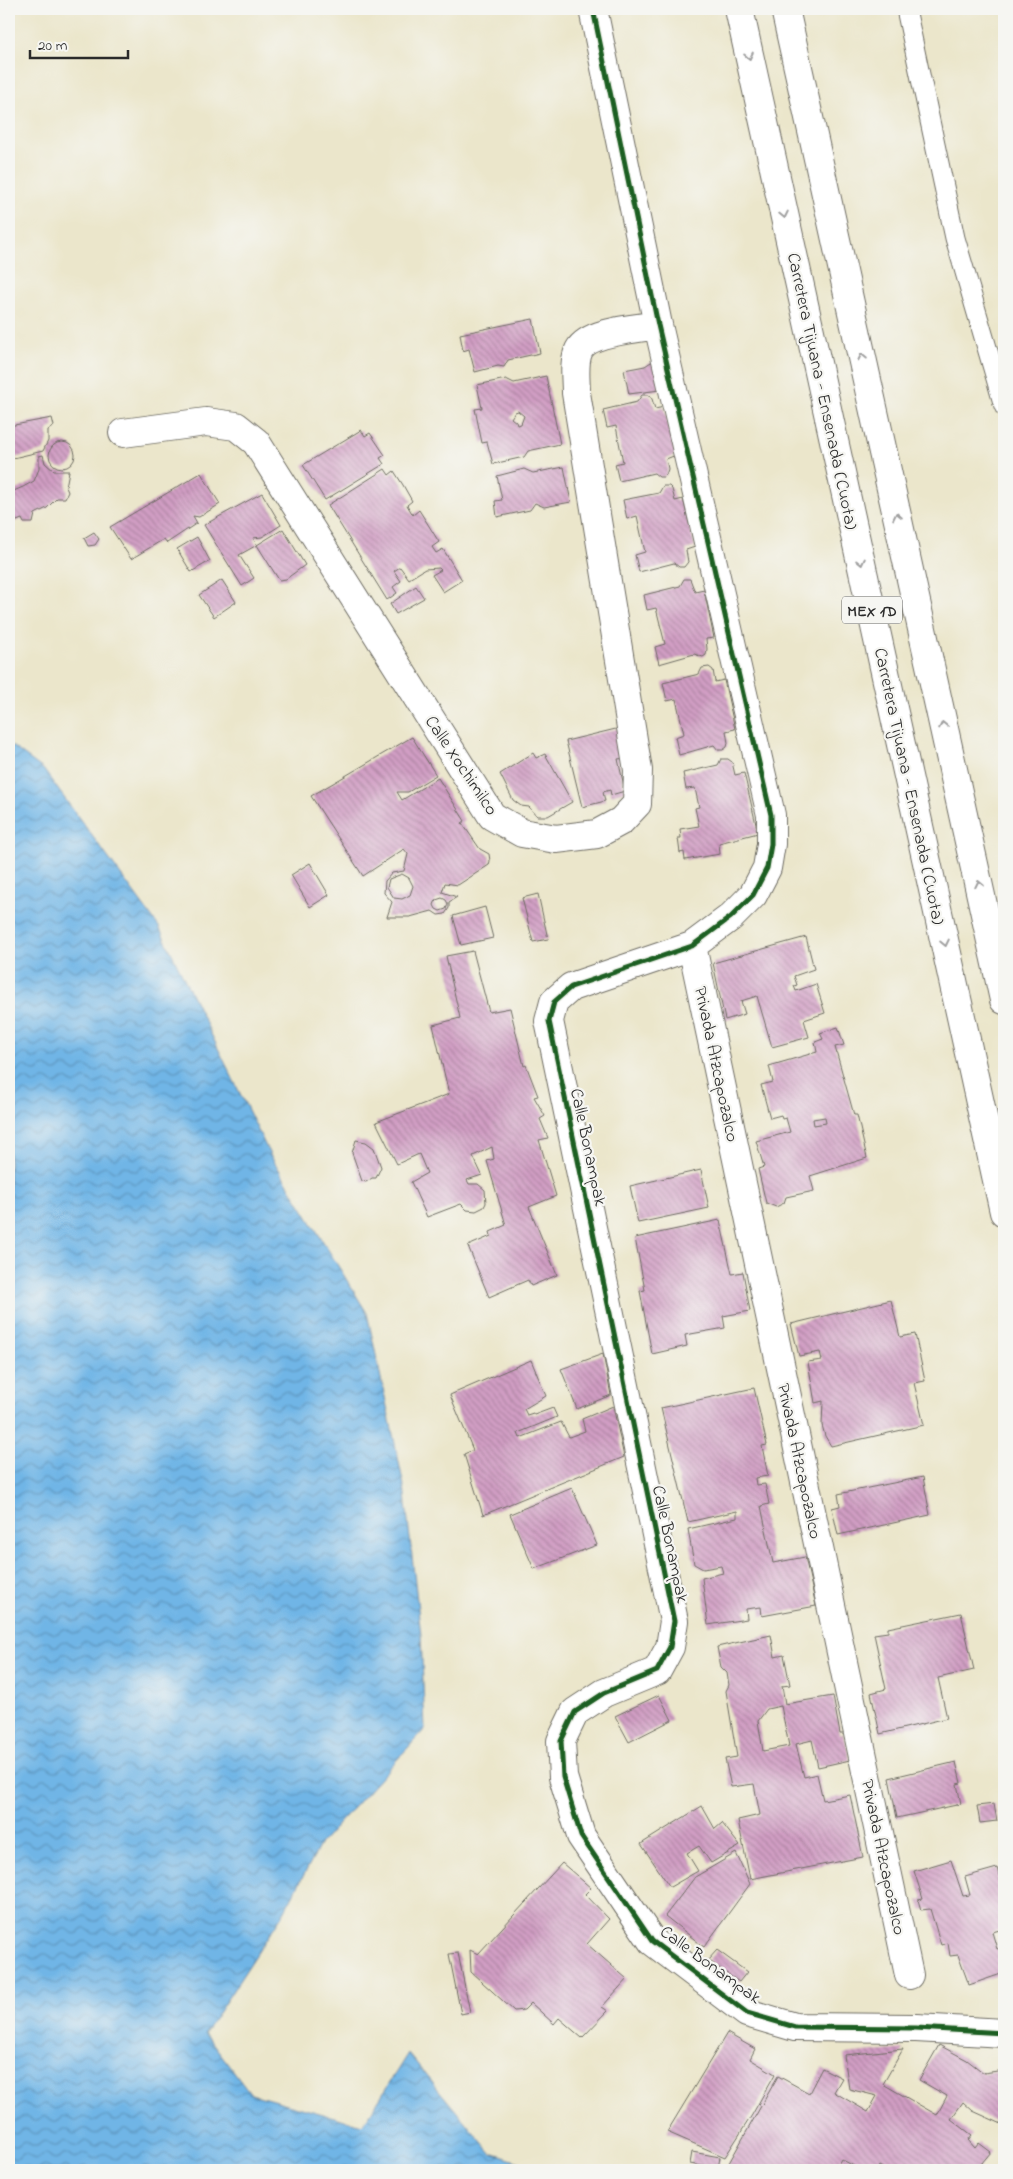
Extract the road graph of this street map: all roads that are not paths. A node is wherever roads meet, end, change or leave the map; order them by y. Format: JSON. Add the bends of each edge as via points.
{"nodes":[{"id":1,"x":593,"y":9,"type":"edge"},
{"id":2,"x":739,"y":9,"type":"edge"},
{"id":3,"x":785,"y":9,"type":"edge"},
{"id":4,"x":906,"y":9,"type":"edge"},
{"id":5,"x":658,"y":325,"type":"junction"},
{"id":6,"x":1004,"y":406,"type":"edge"},
{"id":7,"x":123,"y":433,"type":"dead end"},
{"id":8,"x":692,"y":946,"type":"junction"},
{"id":9,"x":1004,"y":1000,"type":"edge"},
{"id":10,"x":1004,"y":1212,"type":"edge"},
{"id":11,"x":909,"y":1975,"type":"dead end"},
{"id":12,"x":1004,"y":2032,"type":"edge"}],
"edges":[{"from":1,"to":5,"type":"main road"},
{"from":2,"to":10,"type":"main road","name":"Carretera Tijuana - Ensenada (Cuota)","number":"MEX 1D","one_way":true},
{"from":9,"to":3,"type":"main road","number":"MEX 1D","one_way":true},
{"from":4,"to":6,"type":"lane","via":[[955,238]]},
{"from":5,"to":7,"type":"main road","name":"Calle Xochimilco","via":[[591,339],[579,350],[576,370],[578,402],[638,770],[637,804],[621,821],[597,834],[556,839],[522,833],[492,816],[256,442],[236,426],[206,422]]},
{"from":5,"to":8,"type":"main road","via":[[771,815],[767,868],[753,895],[731,917]]},
{"from":8,"to":11,"type":"main road","name":"Privada Atzcapozalco"},
{"from":8,"to":12,"type":"main road","name":"Calle Bonampak","via":[[571,987],[554,1002],[549,1021],[674,1620],[670,1647],[657,1671],[604,1693],[575,1712],[561,1742],[563,1777],[581,1836],[652,1941],[747,2012],[795,2027]]}]}
